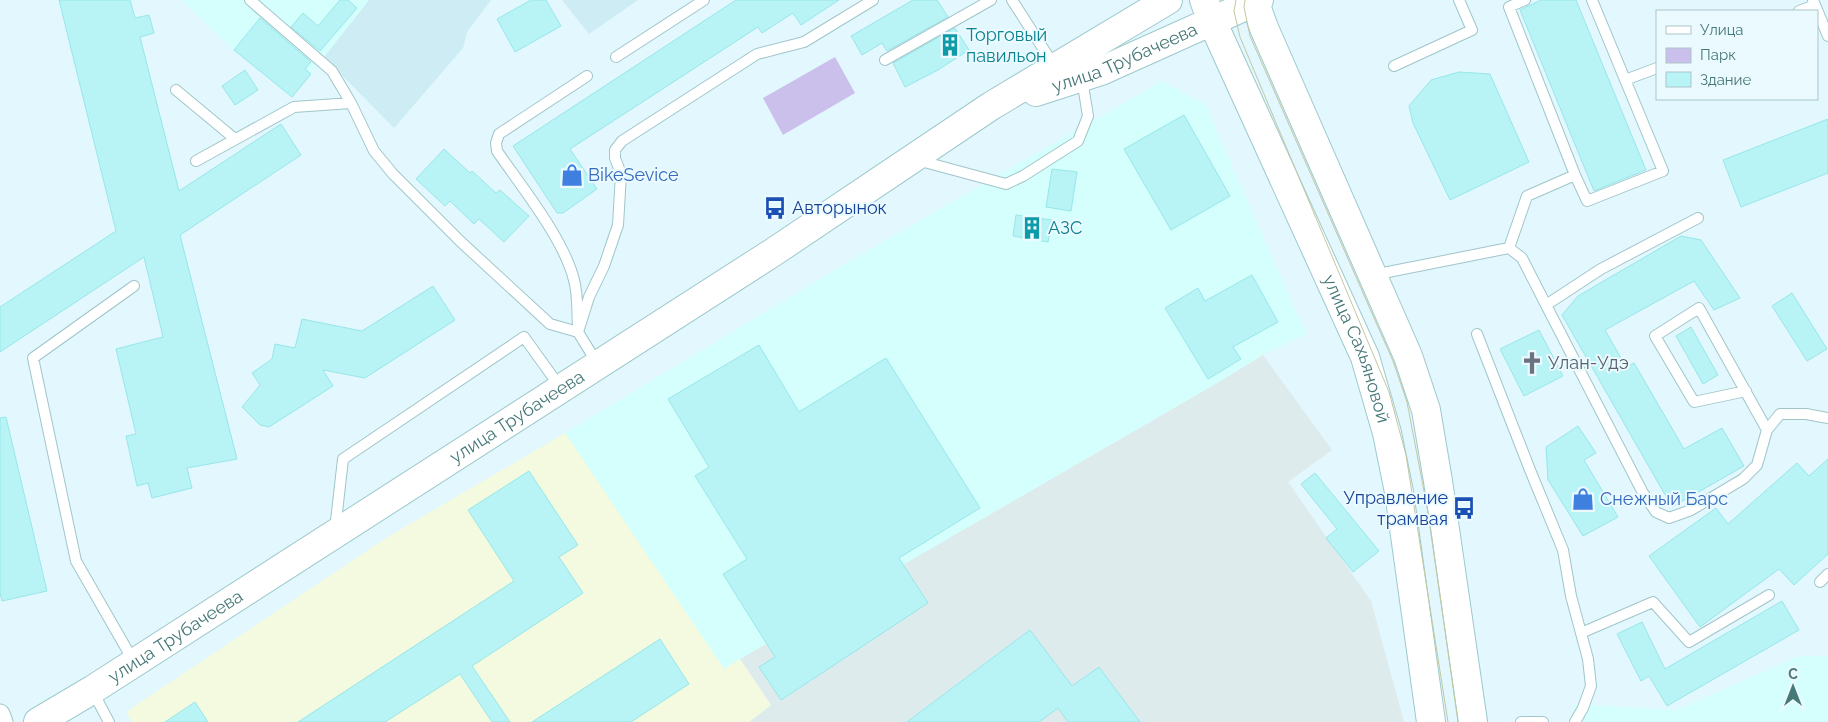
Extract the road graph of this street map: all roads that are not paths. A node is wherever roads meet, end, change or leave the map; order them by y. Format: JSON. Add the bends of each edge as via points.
{"nodes":[{"id":1,"x":250,"y":0,"type":"edge"},
{"id":2,"x":704,"y":0,"type":"edge"},
{"id":3,"x":873,"y":0,"type":"edge"},
{"id":4,"x":991,"y":0,"type":"edge"},
{"id":5,"x":1012,"y":0,"type":"edge"},
{"id":6,"x":1168,"y":0,"type":"edge"},
{"id":7,"x":1458,"y":0,"type":"edge"},
{"id":8,"x":1525,"y":0,"type":"edge"},
{"id":9,"x":1592,"y":0,"type":"edge"},
{"id":10,"x":1256,"y":1,"type":"edge"},
{"id":11,"x":1814,"y":2,"type":"edge"},
{"id":12,"x":1208,"y":10,"type":"edge"},
{"id":13,"x":1801,"y":10,"type":"edge"},
{"id":14,"x":1818,"y":12,"type":"edge"},
{"id":15,"x":1828,"y":36,"type":"edge"},
{"id":16,"x":616,"y":57,"type":"dead end"},
{"id":17,"x":885,"y":60,"type":"dead end"},
{"id":18,"x":1394,"y":66,"type":"dead end"},
{"id":19,"x":1056,"y":68,"type":"junction"},
{"id":20,"x":1656,"y":68,"type":"edge"},
{"id":21,"x":588,"y":76,"type":"dead end"},
{"id":22,"x":1081,"y":77,"type":"junction"},
{"id":23,"x":1625,"y":80,"type":"junction"},
{"id":24,"x":176,"y":90,"type":"dead end"},
{"id":25,"x":351,"y":104,"type":"junction"},
{"id":26,"x":992,"y":106,"type":"junction"},
{"id":27,"x":235,"y":139,"type":"junction"},
{"id":28,"x":911,"y":158,"type":"junction"},
{"id":29,"x":196,"y":161,"type":"dead end"},
{"id":30,"x":1575,"y":175,"type":"junction"},
{"id":31,"x":1698,"y":218,"type":"dead end"},
{"id":32,"x":1509,"y":248,"type":"junction"},
{"id":33,"x":1372,"y":275,"type":"junction"},
{"id":34,"x":134,"y":286,"type":"dead end"},
{"id":35,"x":1546,"y":305,"type":"junction"},
{"id":36,"x":578,"y":332,"type":"junction"},
{"id":37,"x":1477,"y":334,"type":"dead end"},
{"id":38,"x":598,"y":364,"type":"junction"},
{"id":39,"x":1417,"y":383,"type":"junction"},
{"id":40,"x":561,"y":388,"type":"junction"},
{"id":41,"x":1746,"y":391,"type":"junction"},
{"id":42,"x":1376,"y":396,"type":"junction"},
{"id":43,"x":1828,"y":418,"type":"edge"},
{"id":44,"x":1767,"y":430,"type":"junction"},
{"id":45,"x":335,"y":534,"type":"junction"},
{"id":46,"x":1828,"y":574,"type":"edge"},
{"id":47,"x":1820,"y":582,"type":"dead end"},
{"id":48,"x":1769,"y":595,"type":"dead end"},
{"id":49,"x":1581,"y":632,"type":"junction"},
{"id":50,"x":134,"y":663,"type":"junction"},
{"id":51,"x":92,"y":690,"type":"junction"},
{"id":52,"x":0,"y":714,"type":"edge"},
{"id":53,"x":4,"y":722,"type":"edge"},
{"id":54,"x":38,"y":722,"type":"edge"},
{"id":55,"x":110,"y":722,"type":"edge"},
{"id":56,"x":1431,"y":722,"type":"edge"},
{"id":57,"x":1473,"y":722,"type":"edge"},
{"id":58,"x":1521,"y":722,"type":"edge"},
{"id":59,"x":1540,"y":722,"type":"edge"},
{"id":60,"x":1575,"y":722,"type":"edge"}],
"edges":[{"from":1,"to":25,"type":"lane","via":[[332,71]]},
{"from":2,"to":16,"type":"lane"},
{"from":3,"to":36,"type":"lane","via":[[804,42],[757,54],[622,141],[615,150],[621,174],[618,225]]},
{"from":4,"to":17,"type":"lane"},
{"from":5,"to":19,"type":"lane"},
{"from":6,"to":19,"type":"main road","name":"улица Трубачеева"},
{"from":7,"to":18,"type":"lane","via":[[1472,30]]},
{"from":8,"to":30,"type":"lane","via":[[1509,7]]},
{"from":9,"to":23,"type":"lane"},
{"from":10,"to":12,"type":"main road","name":"улица Трубачеева"},
{"from":10,"to":33,"type":"main road","via":[[1267,36]]},
{"from":11,"to":13,"type":"lane"},
{"from":12,"to":22,"type":"main road","name":"улица Трубачеева","via":[[1101,71]]},
{"from":12,"to":42,"type":"main road","name":"улица Сахьяновой","via":[[1365,357]]},
{"from":14,"to":15,"type":"lane"},
{"from":19,"to":26,"type":"main road","name":"улица Трубачеева"},
{"from":20,"to":23,"type":"lane"},
{"from":21,"to":36,"type":"lane","via":[[499,134],[496,143],[497,151],[566,256],[574,280]]},
{"from":22,"to":26,"type":"main road","name":"улица Трубачеева"},
{"from":22,"to":28,"type":"lane","via":[[1088,116],[1078,141],[1023,176],[1006,184]]},
{"from":23,"to":30,"type":"lane","via":[[1663,171],[1587,201]]},
{"from":24,"to":27,"type":"lane"},
{"from":25,"to":27,"type":"lane","via":[[294,107]]},
{"from":25,"to":36,"type":"lane","via":[[374,152],[448,228],[550,324]]},
{"from":26,"to":28,"type":"main road","name":"улица Трубачеева"},
{"from":27,"to":29,"type":"lane"},
{"from":28,"to":38,"type":"main road","name":"улица Трубачеева","via":[[772,253]]},
{"from":30,"to":32,"type":"lane","via":[[1527,196]]},
{"from":31,"to":35,"type":"lane","via":[[1601,269]]},
{"from":32,"to":33,"type":"lane"},
{"from":32,"to":35,"type":"lane","via":[[1522,258]]},
{"from":33,"to":39,"type":"main road"},
{"from":34,"to":50,"type":"lane","via":[[33,358],[76,561]]},
{"from":35,"to":44,"type":"lane","via":[[1643,493],[1656,512],[1669,518],[1691,510],[1743,479],[1757,465]]},
{"from":36,"to":38,"type":"lane"},
{"from":37,"to":49,"type":"lane","via":[[1564,550]]},
{"from":38,"to":40,"type":"main road","name":"улица Трубачеева"},
{"from":39,"to":42,"type":"main road"},
{"from":39,"to":57,"type":"main road","via":[[1426,410],[1438,481]]},
{"from":40,"to":45,"type":"main road","name":"улица Трубачеева"},
{"from":40,"to":45,"type":"lane","via":[[524,338],[343,459]]},
{"from":41,"to":41,"type":"lane","via":[[1700,308],[1655,336],[1694,402]]},
{"from":41,"to":44,"type":"lane"},
{"from":42,"to":56,"type":"main road","name":"улица Сахьяновой","via":[[1399,492]]},
{"from":43,"to":44,"type":"lane","via":[[1780,414]]},
{"from":45,"to":50,"type":"main road","name":"улица Трубачеева"},
{"from":46,"to":47,"type":"lane"},
{"from":48,"to":49,"type":"lane","via":[[1689,642],[1653,602]]},
{"from":49,"to":60,"type":"lane","via":[[1591,686],[1584,708]]},
{"from":50,"to":51,"type":"main road","name":"улица Трубачеева"},
{"from":51,"to":54,"type":"main road","name":"улица Трубачеева"},
{"from":51,"to":55,"type":"lane"},
{"from":52,"to":53,"type":"street"},
{"from":58,"to":59,"type":"lane"}]}
